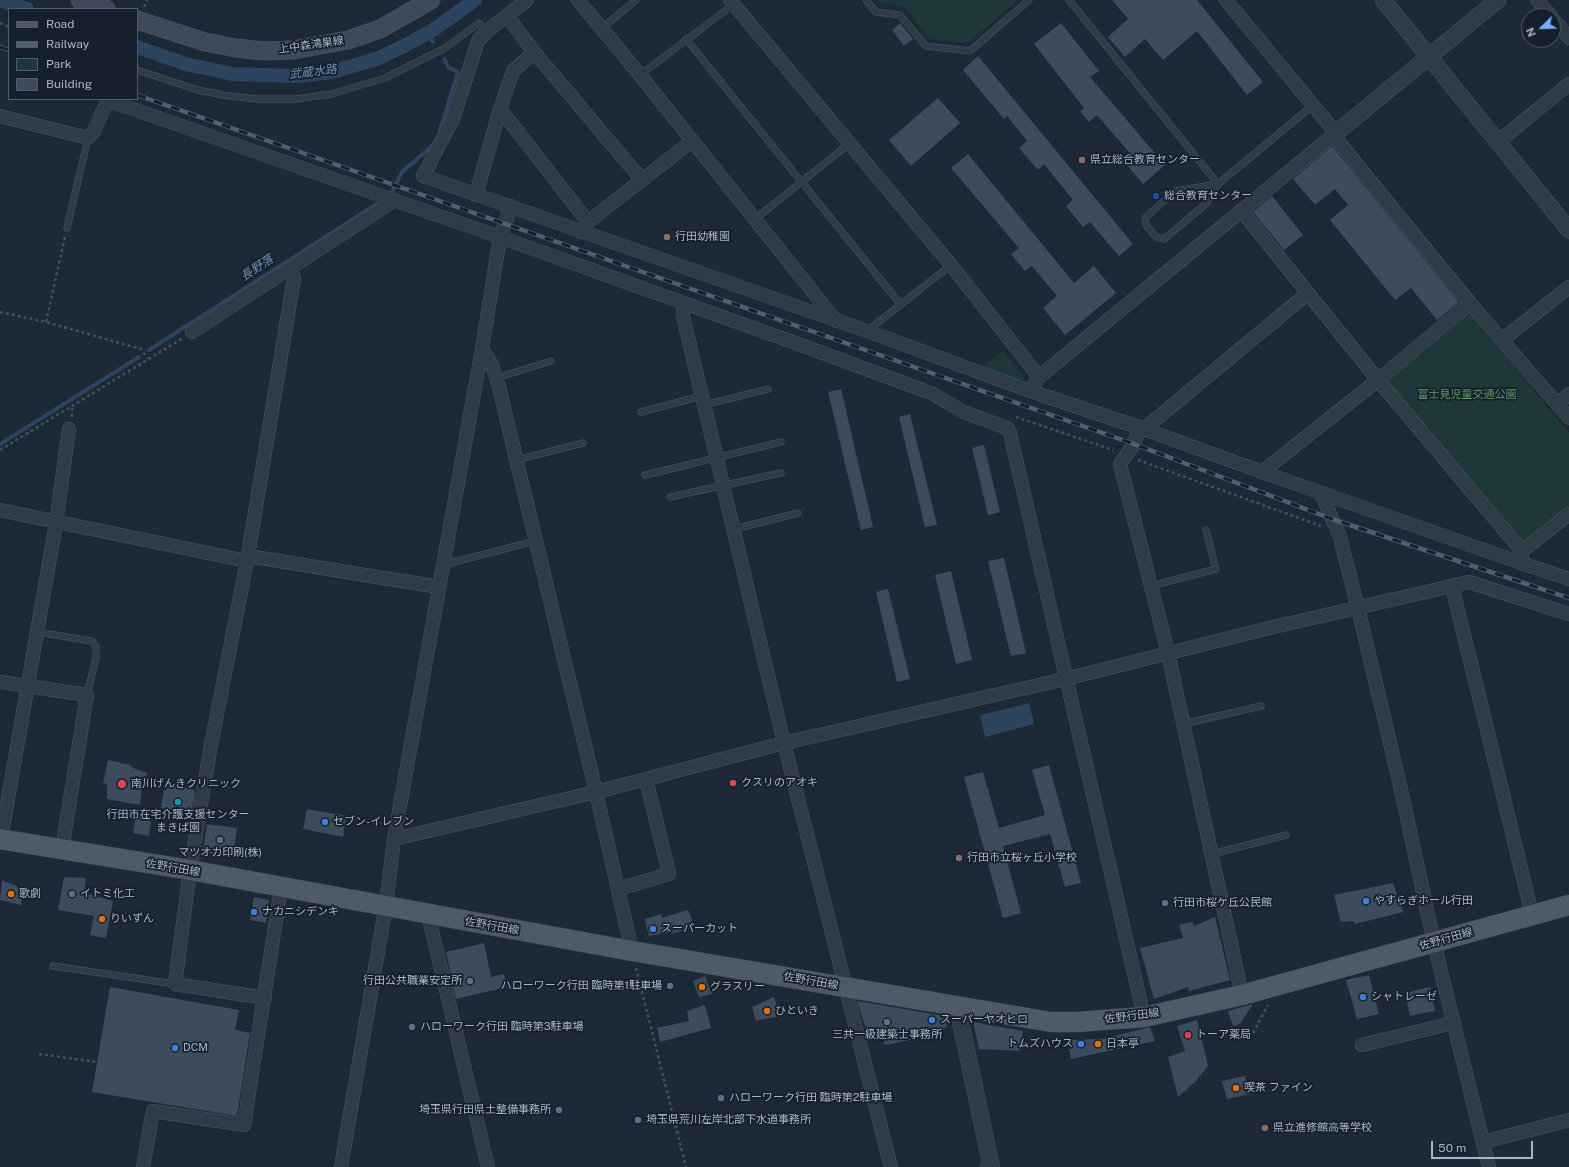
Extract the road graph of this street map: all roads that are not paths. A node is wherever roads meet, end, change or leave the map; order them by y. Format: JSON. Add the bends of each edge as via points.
{"nodes":[{"id":1,"x":80,"y":0,"type":"edge"},
{"id":2,"x":432,"y":0,"type":"edge"},
{"id":3,"x":527,"y":0,"type":"edge"},
{"id":4,"x":578,"y":0,"type":"edge"},
{"id":5,"x":636,"y":0,"type":"edge"},
{"id":6,"x":866,"y":0,"type":"edge"},
{"id":7,"x":1029,"y":0,"type":"edge"},
{"id":8,"x":1069,"y":0,"type":"edge"},
{"id":9,"x":1226,"y":0,"type":"edge"},
{"id":10,"x":1383,"y":0,"type":"edge"},
{"id":11,"x":1498,"y":0,"type":"edge"},
{"id":12,"x":1537,"y":0,"type":"edge"},
{"id":13,"x":732,"y":2,"type":"edge"},
{"id":14,"x":103,"y":8,"type":"edge"},
{"id":15,"x":1544,"y":8,"type":"edge"},
{"id":16,"x":507,"y":16,"type":"junction"},
{"id":17,"x":138,"y":23,"type":"edge"},
{"id":18,"x":602,"y":28,"type":"junction"},
{"id":19,"x":1561,"y":28,"type":"edge"},
{"id":20,"x":486,"y":32,"type":"junction"},
{"id":21,"x":1569,"y":38,"type":"edge"},
{"id":22,"x":686,"y":39,"type":"junction"},
{"id":23,"x":534,"y":52,"type":"junction"},
{"id":24,"x":1429,"y":57,"type":"junction"},
{"id":25,"x":138,"y":70,"type":"edge"},
{"id":26,"x":640,"y":75,"type":"junction"},
{"id":27,"x":1569,"y":84,"type":"edge"},
{"id":28,"x":110,"y":100,"type":"edge"},
{"id":29,"x":1312,"y":106,"type":"junction"},
{"id":30,"x":500,"y":109,"type":"junction"},
{"id":31,"x":0,"y":116,"type":"edge"},
{"id":32,"x":1336,"y":133,"type":"junction"},
{"id":33,"x":88,"y":138,"type":"junction"},
{"id":34,"x":692,"y":141,"type":"junction"},
{"id":35,"x":1498,"y":142,"type":"junction"},
{"id":36,"x":850,"y":143,"type":"junction"},
{"id":37,"x":642,"y":180,"type":"junction"},
{"id":38,"x":801,"y":183,"type":"junction"},
{"id":39,"x":1218,"y":184,"type":"junction"},
{"id":40,"x":476,"y":195,"type":"junction"},
{"id":41,"x":395,"y":200,"type":"junction"},
{"id":42,"x":511,"y":206,"type":"junction"},
{"id":43,"x":1241,"y":210,"type":"junction"},
{"id":44,"x":755,"y":220,"type":"junction"},
{"id":45,"x":585,"y":227,"type":"junction"},
{"id":46,"x":67,"y":228,"type":"road end"},
{"id":47,"x":1569,"y":230,"type":"edge"},
{"id":48,"x":500,"y":237,"type":"junction"},
{"id":49,"x":951,"y":265,"type":"junction"},
{"id":50,"x":291,"y":268,"type":"junction"},
{"id":51,"x":1569,"y":287,"type":"edge"},
{"id":52,"x":1308,"y":293,"type":"junction"},
{"id":53,"x":1470,"y":303,"type":"junction"},
{"id":54,"x":683,"y":304,"type":"junction"},
{"id":55,"x":901,"y":305,"type":"junction"},
{"id":56,"x":836,"y":321,"type":"junction"},
{"id":57,"x":867,"y":331,"type":"junction"},
{"id":58,"x":192,"y":332,"type":"road end"},
{"id":59,"x":1502,"y":340,"type":"junction"},
{"id":60,"x":482,"y":349,"type":"junction"},
{"id":61,"x":551,"y":361,"type":"dead end"},
{"id":62,"x":1039,"y":377,"type":"junction"},
{"id":63,"x":496,"y":378,"type":"junction"},
{"id":64,"x":1378,"y":380,"type":"junction"},
{"id":65,"x":768,"y":389,"type":"dead end"},
{"id":66,"x":1030,"y":391,"type":"junction"},
{"id":67,"x":1569,"y":394,"type":"edge"},
{"id":68,"x":703,"y":401,"type":"junction"},
{"id":69,"x":1558,"y":404,"type":"junction"},
{"id":70,"x":641,"y":412,"type":"dead end"},
{"id":71,"x":1569,"y":418,"type":"edge"},
{"id":72,"x":1142,"y":428,"type":"junction"},
{"id":73,"x":70,"y":430,"type":"dead end"},
{"id":74,"x":781,"y":442,"type":"dead end"},
{"id":75,"x":583,"y":443,"type":"dead end"},
{"id":76,"x":717,"y":457,"type":"junction"},
{"id":77,"x":516,"y":460,"type":"junction"},
{"id":78,"x":1262,"y":472,"type":"junction"},
{"id":79,"x":780,"y":473,"type":"dead end"},
{"id":80,"x":645,"y":475,"type":"dead end"},
{"id":81,"x":724,"y":486,"type":"junction"},
{"id":82,"x":1321,"y":494,"type":"junction"},
{"id":83,"x":670,"y":497,"type":"dead end"},
{"id":84,"x":0,"y":510,"type":"edge"},
{"id":85,"x":798,"y":513,"type":"dead end"},
{"id":86,"x":1569,"y":514,"type":"edge"},
{"id":87,"x":56,"y":523,"type":"junction"},
{"id":88,"x":734,"y":529,"type":"junction"},
{"id":89,"x":1206,"y":530,"type":"dead end"},
{"id":90,"x":535,"y":541,"type":"junction"},
{"id":91,"x":1522,"y":557,"type":"junction"},
{"id":92,"x":248,"y":558,"type":"junction"},
{"id":93,"x":443,"y":565,"type":"junction"},
{"id":94,"x":1569,"y":579,"type":"edge"},
{"id":95,"x":1151,"y":586,"type":"junction"},
{"id":96,"x":1452,"y":586,"type":"junction"},
{"id":97,"x":439,"y":587,"type":"junction"},
{"id":98,"x":1358,"y":608,"type":"junction"},
{"id":99,"x":1569,"y":614,"type":"edge"},
{"id":100,"x":37,"y":632,"type":"junction"},
{"id":101,"x":1168,"y":653,"type":"junction"},
{"id":102,"x":1065,"y":679,"type":"junction"},
{"id":103,"x":0,"y":682,"type":"edge"},
{"id":104,"x":28,"y":686,"type":"junction"},
{"id":105,"x":87,"y":695,"type":"junction"},
{"id":106,"x":1261,"y":706,"type":"dead end"},
{"id":107,"x":1183,"y":724,"type":"junction"},
{"id":108,"x":784,"y":743,"type":"junction"},
{"id":109,"x":646,"y":779,"type":"junction"},
{"id":110,"x":5,"y":792,"type":"edge"},
{"id":111,"x":596,"y":792,"type":"junction"},
{"id":112,"x":1286,"y":834,"type":"dead end"},
{"id":113,"x":1,"y":839,"type":"edge"},
{"id":114,"x":394,"y":839,"type":"junction"},
{"id":115,"x":62,"y":849,"type":"junction"},
{"id":116,"x":1212,"y":854,"type":"junction"},
{"id":117,"x":190,"y":870,"type":"junction"},
{"id":118,"x":281,"y":888,"type":"junction"},
{"id":119,"x":618,"y":889,"type":"junction"},
{"id":120,"x":1569,"y":905,"type":"edge"},
{"id":121,"x":386,"y":906,"type":"junction"},
{"id":122,"x":428,"y":914,"type":"junction"},
{"id":123,"x":1532,"y":914,"type":"junction"},
{"id":124,"x":1434,"y":943,"type":"junction"},
{"id":125,"x":632,"y":951,"type":"junction"},
{"id":126,"x":53,"y":966,"type":"dead end"},
{"id":127,"x":175,"y":984,"type":"junction"},
{"id":128,"x":846,"y":987,"type":"junction"},
{"id":129,"x":1242,"y":995,"type":"junction"},
{"id":130,"x":264,"y":998,"type":"junction"},
{"id":131,"x":957,"y":1005,"type":"junction"},
{"id":132,"x":1144,"y":1017,"type":"junction"},
{"id":133,"x":1454,"y":1023,"type":"junction"},
{"id":134,"x":1362,"y":1045,"type":"dead end"},
{"id":135,"x":1569,"y":1120,"type":"edge"},
{"id":136,"x":1483,"y":1142,"type":"junction"},
{"id":137,"x":143,"y":1167,"type":"edge"},
{"id":138,"x":341,"y":1167,"type":"edge"},
{"id":139,"x":488,"y":1167,"type":"edge"},
{"id":140,"x":891,"y":1167,"type":"edge"},
{"id":141,"x":988,"y":1167,"type":"edge"},
{"id":142,"x":1490,"y":1167,"type":"edge"}],
"edges":[{"from":1,"to":14,"type":"main road"},
{"from":2,"to":17,"type":"main road","name":"上中森鴻巣線","via":[[380,29],[348,40],[294,50],[264,51],[236,48]]},
{"from":3,"to":16,"type":"street"},
{"from":4,"to":18,"type":"street"},
{"from":5,"to":18,"type":"lane"},
{"from":6,"to":7,"type":"lane","via":[[876,12],[900,15],[926,46],[970,51]]},
{"from":8,"to":39,"type":"lane"},
{"from":9,"to":29,"type":"street"},
{"from":10,"to":24,"type":"street"},
{"from":11,"to":24,"type":"street"},
{"from":12,"to":15,"type":"street"},
{"from":13,"to":22,"type":"lane"},
{"from":13,"to":36,"type":"street"},
{"from":16,"to":20,"type":"street"},
{"from":16,"to":23,"type":"street"},
{"from":18,"to":26,"type":"street"},
{"from":19,"to":21,"type":"street"},
{"from":20,"to":25,"type":"lane","via":[[479,23],[445,48],[385,78],[331,94],[296,99],[256,99],[223,95],[191,88]]},
{"from":20,"to":40,"type":"street","via":[[478,41],[453,119],[423,176]]},
{"from":22,"to":26,"type":"lane"},
{"from":22,"to":38,"type":"lane"},
{"from":23,"to":30,"type":"street","via":[[513,71]]},
{"from":23,"to":37,"type":"street"},
{"from":24,"to":32,"type":"street"},
{"from":24,"to":35,"type":"street"},
{"from":26,"to":34,"type":"street"},
{"from":27,"to":35,"type":"street"},
{"from":28,"to":33,"type":"street"},
{"from":28,"to":41,"type":"street"},
{"from":29,"to":32,"type":"street"},
{"from":29,"to":39,"type":"lane"},
{"from":30,"to":40,"type":"street"},
{"from":30,"to":45,"type":"street"},
{"from":31,"to":33,"type":"street"},
{"from":32,"to":43,"type":"street"},
{"from":32,"to":53,"type":"street","via":[[1334,136]]},
{"from":33,"to":46,"type":"lane"},
{"from":34,"to":37,"type":"street"},
{"from":34,"to":44,"type":"street"},
{"from":35,"to":47,"type":"street"},
{"from":36,"to":38,"type":"lane"},
{"from":36,"to":49,"type":"street"},
{"from":37,"to":45,"type":"street"},
{"from":38,"to":44,"type":"lane"},
{"from":38,"to":55,"type":"lane"},
{"from":39,"to":39,"type":"lane","via":[[1206,203],[1164,239],[1156,237],[1146,225],[1146,217],[1175,191]]},
{"from":40,"to":42,"type":"street"},
{"from":41,"to":48,"type":"street"},
{"from":41,"to":50,"type":"street"},
{"from":42,"to":45,"type":"street"},
{"from":42,"to":48,"type":"street"},
{"from":43,"to":52,"type":"street"},
{"from":43,"to":62,"type":"street"},
{"from":44,"to":56,"type":"street"},
{"from":45,"to":56,"type":"street"},
{"from":48,"to":54,"type":"street"},
{"from":48,"to":60,"type":"street"},
{"from":49,"to":55,"type":"lane"},
{"from":49,"to":62,"type":"street"},
{"from":50,"to":58,"type":"street"},
{"from":50,"to":92,"type":"street","via":[[294,278]]},
{"from":51,"to":59,"type":"street"},
{"from":52,"to":64,"type":"street"},
{"from":52,"to":72,"type":"street"},
{"from":53,"to":59,"type":"street"},
{"from":53,"to":64,"type":"street"},
{"from":54,"to":68,"type":"street","via":[[683,316]]},
{"from":54,"to":102,"type":"street","via":[[931,393],[964,412],[1007,428]]},
{"from":55,"to":57,"type":"lane"},
{"from":56,"to":57,"type":"street"},
{"from":57,"to":66,"type":"street"},
{"from":59,"to":69,"type":"street"},
{"from":60,"to":63,"type":"street","via":[[492,365]]},
{"from":60,"to":93,"type":"street"},
{"from":61,"to":63,"type":"lane"},
{"from":62,"to":66,"type":"street"},
{"from":63,"to":77,"type":"street"},
{"from":64,"to":78,"type":"street"},
{"from":64,"to":91,"type":"street"},
{"from":65,"to":68,"type":"lane"},
{"from":66,"to":72,"type":"street"},
{"from":67,"to":69,"type":"street"},
{"from":68,"to":70,"type":"lane"},
{"from":68,"to":76,"type":"street"},
{"from":69,"to":71,"type":"street"},
{"from":72,"to":78,"type":"street"},
{"from":72,"to":95,"type":"street","via":[[1120,464]]},
{"from":73,"to":87,"type":"street"},
{"from":74,"to":76,"type":"lane"},
{"from":75,"to":77,"type":"lane"},
{"from":76,"to":80,"type":"lane"},
{"from":76,"to":81,"type":"street"},
{"from":77,"to":90,"type":"street"},
{"from":78,"to":82,"type":"street"},
{"from":79,"to":81,"type":"lane"},
{"from":81,"to":83,"type":"lane"},
{"from":81,"to":88,"type":"street"},
{"from":82,"to":91,"type":"street"},
{"from":82,"to":98,"type":"street","via":[[1340,537]]},
{"from":84,"to":87,"type":"street"},
{"from":85,"to":88,"type":"lane"},
{"from":86,"to":91,"type":"street"},
{"from":87,"to":92,"type":"street"},
{"from":87,"to":100,"type":"street"},
{"from":88,"to":108,"type":"street"},
{"from":89,"to":95,"type":"lane","via":[[1216,569]]},
{"from":90,"to":93,"type":"lane"},
{"from":90,"to":111,"type":"street"},
{"from":91,"to":94,"type":"street"},
{"from":92,"to":97,"type":"street"},
{"from":92,"to":117,"type":"street","via":[[211,745]]},
{"from":93,"to":97,"type":"street"},
{"from":95,"to":101,"type":"street"},
{"from":96,"to":98,"type":"street"},
{"from":96,"to":99,"type":"street","via":[[1469,582]]},
{"from":96,"to":123,"type":"street"},
{"from":97,"to":114,"type":"street"},
{"from":98,"to":101,"type":"street"},
{"from":98,"to":124,"type":"street"},
{"from":100,"to":104,"type":"street"},
{"from":100,"to":105,"type":"lane","via":[[92,642],[96,647],[96,658]]},
{"from":101,"to":102,"type":"street"},
{"from":101,"to":107,"type":"street"},
{"from":102,"to":108,"type":"street"},
{"from":102,"to":132,"type":"street"},
{"from":103,"to":104,"type":"street"},
{"from":104,"to":105,"type":"street"},
{"from":104,"to":110,"type":"street"},
{"from":105,"to":115,"type":"street"},
{"from":106,"to":107,"type":"lane"},
{"from":107,"to":116,"type":"street"},
{"from":108,"to":109,"type":"street"},
{"from":108,"to":128,"type":"street"},
{"from":109,"to":111,"type":"street"},
{"from":109,"to":119,"type":"street","via":[[669,874]]},
{"from":110,"to":113,"type":"street"},
{"from":111,"to":114,"type":"street"},
{"from":111,"to":119,"type":"street"},
{"from":112,"to":116,"type":"lane"},
{"from":113,"to":115,"type":"main road","name":"佐野行田線"},
{"from":114,"to":121,"type":"street"},
{"from":115,"to":117,"type":"main road","name":"佐野行田線"},
{"from":116,"to":129,"type":"street"},
{"from":117,"to":118,"type":"main road","name":"佐野行田線"},
{"from":117,"to":127,"type":"street"},
{"from":118,"to":121,"type":"main road","name":"佐野行田線"},
{"from":118,"to":130,"type":"street"},
{"from":119,"to":125,"type":"street"},
{"from":120,"to":123,"type":"main road","name":"佐野行田線"},
{"from":121,"to":122,"type":"main road","name":"佐野行田線"},
{"from":121,"to":138,"type":"street"},
{"from":122,"to":125,"type":"main road","name":"佐野行田線"},
{"from":122,"to":139,"type":"street"},
{"from":123,"to":124,"type":"main road","name":"佐野行田線"},
{"from":124,"to":129,"type":"main road","name":"佐野行田線"},
{"from":124,"to":133,"type":"street"},
{"from":125,"to":128,"type":"main road","name":"佐野行田線"},
{"from":126,"to":127,"type":"lane"},
{"from":127,"to":130,"type":"street"},
{"from":128,"to":131,"type":"main road","name":"佐野行田線"},
{"from":128,"to":140,"type":"street"},
{"from":129,"to":132,"type":"main road","name":"佐野行田線"},
{"from":130,"to":137,"type":"street","via":[[244,1124],[154,1111]]},
{"from":131,"to":132,"type":"main road","name":"佐野行田線","via":[[1050,1022]]},
{"from":131,"to":141,"type":"street","via":[[991,1165]]},
{"from":133,"to":134,"type":"street"},
{"from":133,"to":136,"type":"street"},
{"from":135,"to":136,"type":"street"},
{"from":136,"to":142,"type":"street"}]}
